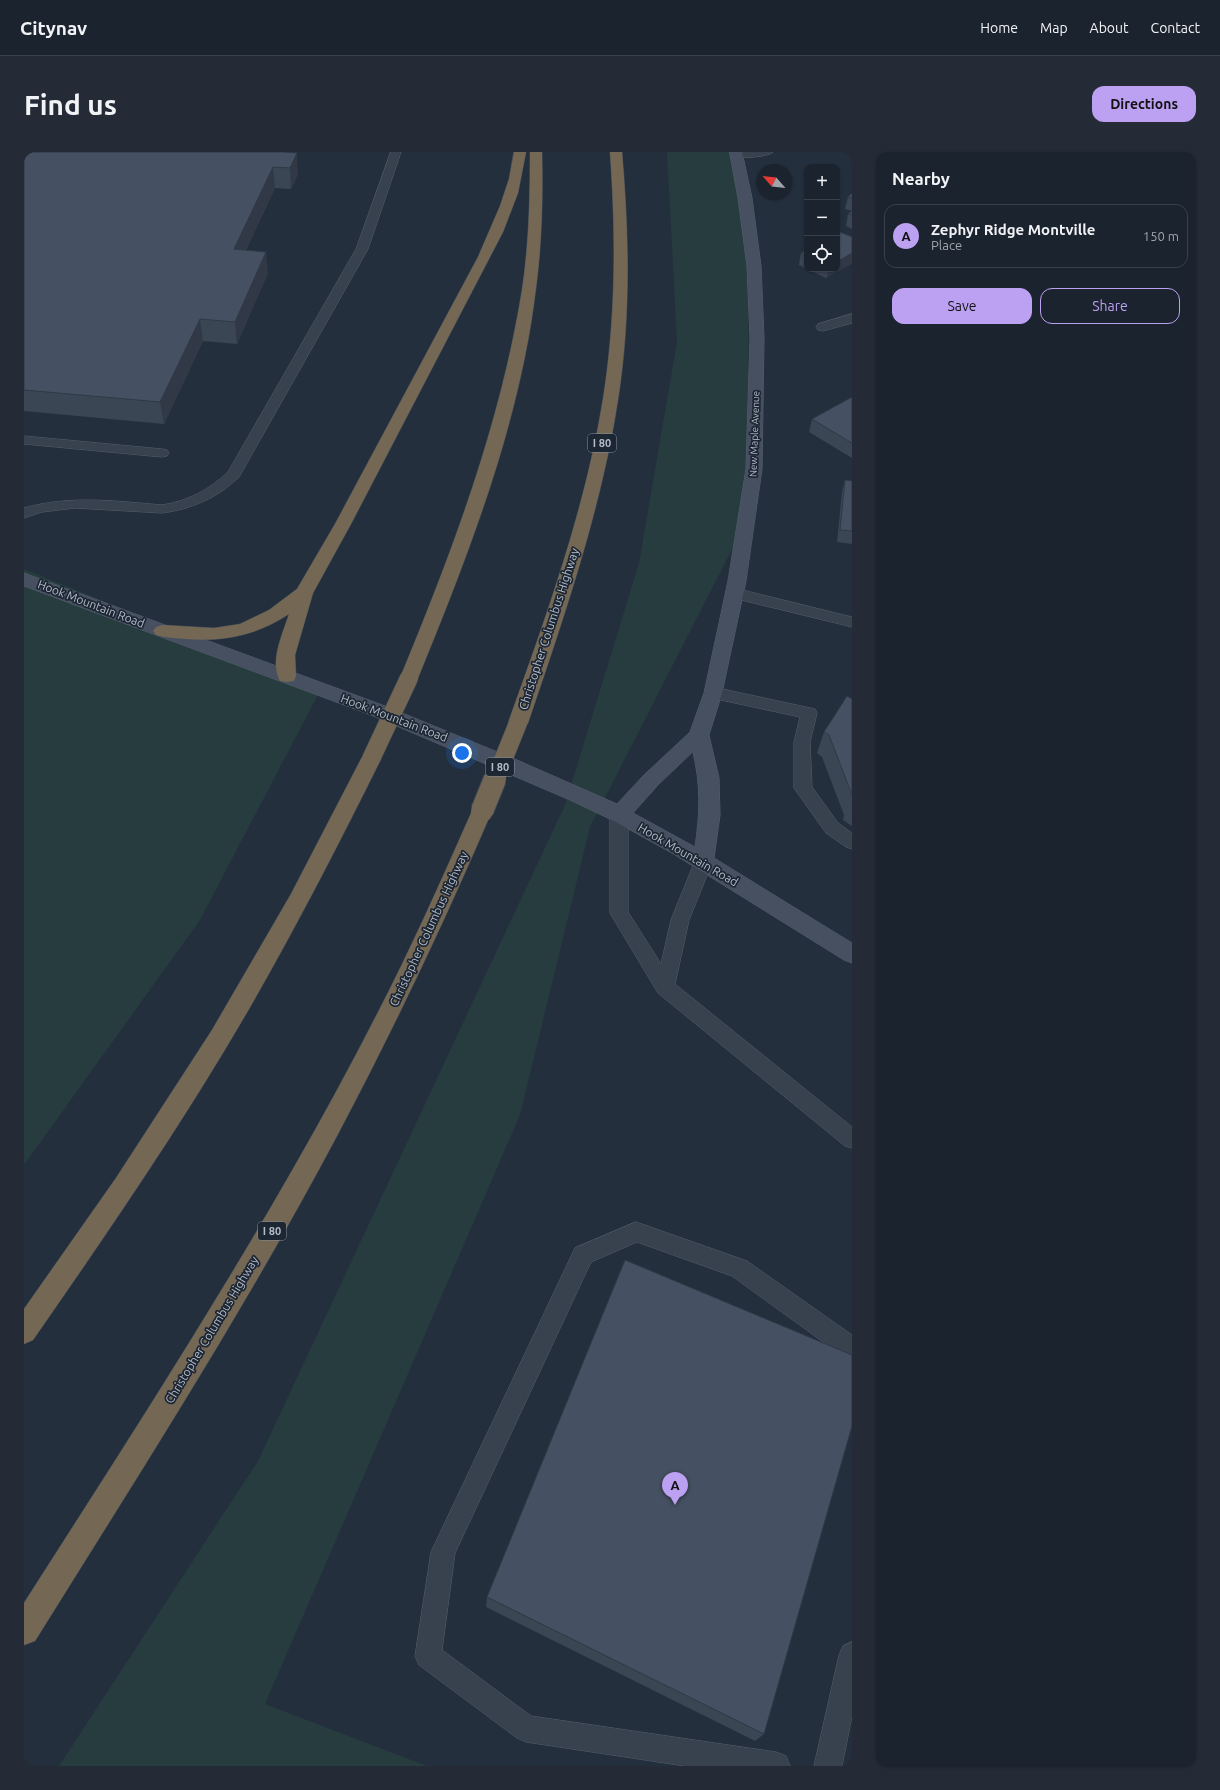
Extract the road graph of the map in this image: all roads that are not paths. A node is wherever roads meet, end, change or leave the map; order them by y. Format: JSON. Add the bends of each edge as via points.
{"nodes":[{"id":1,"x":396,"y":152,"type":"edge"},
{"id":2,"x":520,"y":152,"type":"edge"},
{"id":3,"x":536,"y":152,"type":"edge"},
{"id":4,"x":616,"y":152,"type":"edge"},
{"id":5,"x":768,"y":152,"type":"edge"},
{"id":6,"x":736,"y":153,"type":"edge"},
{"id":7,"x":852,"y":318,"type":"edge"},
{"id":8,"x":823,"y":327,"type":"dead end"},
{"id":9,"x":24,"y":440,"type":"edge"},
{"id":10,"x":162,"y":453,"type":"dead end"},
{"id":11,"x":24,"y":513,"type":"edge"},
{"id":12,"x":24,"y":579,"type":"edge"},
{"id":13,"x":304,"y":593,"type":"junction"},
{"id":14,"x":734,"y":593,"type":"junction"},
{"id":15,"x":852,"y":622,"type":"edge"},
{"id":16,"x":162,"y":631,"type":"junction"},
{"id":17,"x":286,"y":676,"type":"junction"},
{"id":18,"x":713,"y":693,"type":"junction"},
{"id":19,"x":699,"y":735,"type":"junction"},
{"id":20,"x":619,"y":815,"type":"junction"},
{"id":21,"x":852,"y":842,"type":"edge"},
{"id":22,"x":703,"y":863,"type":"junction"},
{"id":23,"x":852,"y":954,"type":"edge"},
{"id":24,"x":665,"y":987,"type":"junction"},
{"id":25,"x":852,"y":1139,"type":"edge"},
{"id":26,"x":24,"y":1331,"type":"edge"},
{"id":27,"x":852,"y":1349,"type":"edge"},
{"id":28,"x":24,"y":1630,"type":"edge"},
{"id":29,"x":852,"y":1655,"type":"edge"},
{"id":30,"x":776,"y":1766,"type":"edge"},
{"id":31,"x":828,"y":1766,"type":"edge"}],
"edges":[{"from":1,"to":11,"type":"lane","via":[[362,249],[234,474],[228,480],[209,494],[176,507],[162,509],[71,504]]},
{"from":2,"to":13,"type":"highway","via":[[508,205],[498,231],[344,524]]},
{"from":3,"to":26,"type":"highway","bridge":true,"via":[[535,231],[530,275],[524,321],[503,417],[464,541],[409,678],[330,842],[220,1037],[147,1151]]},
{"from":4,"to":28,"type":"highway","name":"Christopher Columbus Highway","number":"I 80","bridge":true,"via":[[622,227],[622,280],[613,381],[604,435],[574,557],[518,723],[456,875],[353,1086],[198,1355]]},
{"from":5,"to":6,"type":"lane"},
{"from":6,"to":14,"type":"main road","name":"New Maple Avenue","via":[[754,266],[757,338],[754,469]]},
{"from":7,"to":8,"type":"street"},
{"from":9,"to":10,"type":"lane"},
{"from":12,"to":16,"type":"main road","name":"Hook Mountain Road"},
{"from":13,"to":16,"type":"highway","via":[[278,613],[244,630],[220,633]]},
{"from":13,"to":17,"type":"highway","via":[[286,655]]},
{"from":14,"to":15,"type":"lane"},
{"from":14,"to":18,"type":"main road","name":"New Maple Avenue"},
{"from":16,"to":17,"type":"main road","name":"Hook Mountain Road"},
{"from":17,"to":20,"type":"main road","name":"Hook Mountain Road","via":[[443,737]]},
{"from":18,"to":19,"type":"main road","name":"New Maple Avenue"},
{"from":18,"to":21,"type":"lane","via":[[809,713],[802,742],[803,788],[832,828]]},
{"from":19,"to":20,"type":"main road","name":"New Maple Avenue","via":[[651,780]]},
{"from":19,"to":22,"type":"main road","via":[[709,778],[710,815]]},
{"from":20,"to":22,"type":"main road","name":"Hook Mountain Road"},
{"from":20,"to":24,"type":"lane","via":[[619,913]]},
{"from":22,"to":23,"type":"main road","name":"Hook Mountain Road"},
{"from":22,"to":24,"type":"lane","via":[[680,920]]},
{"from":24,"to":25,"type":"lane"},
{"from":27,"to":30,"type":"lane","via":[[739,1268],[636,1232],[583,1255],[442,1552],[428,1656],[526,1729]]},
{"from":29,"to":31,"type":"lane"}]}
